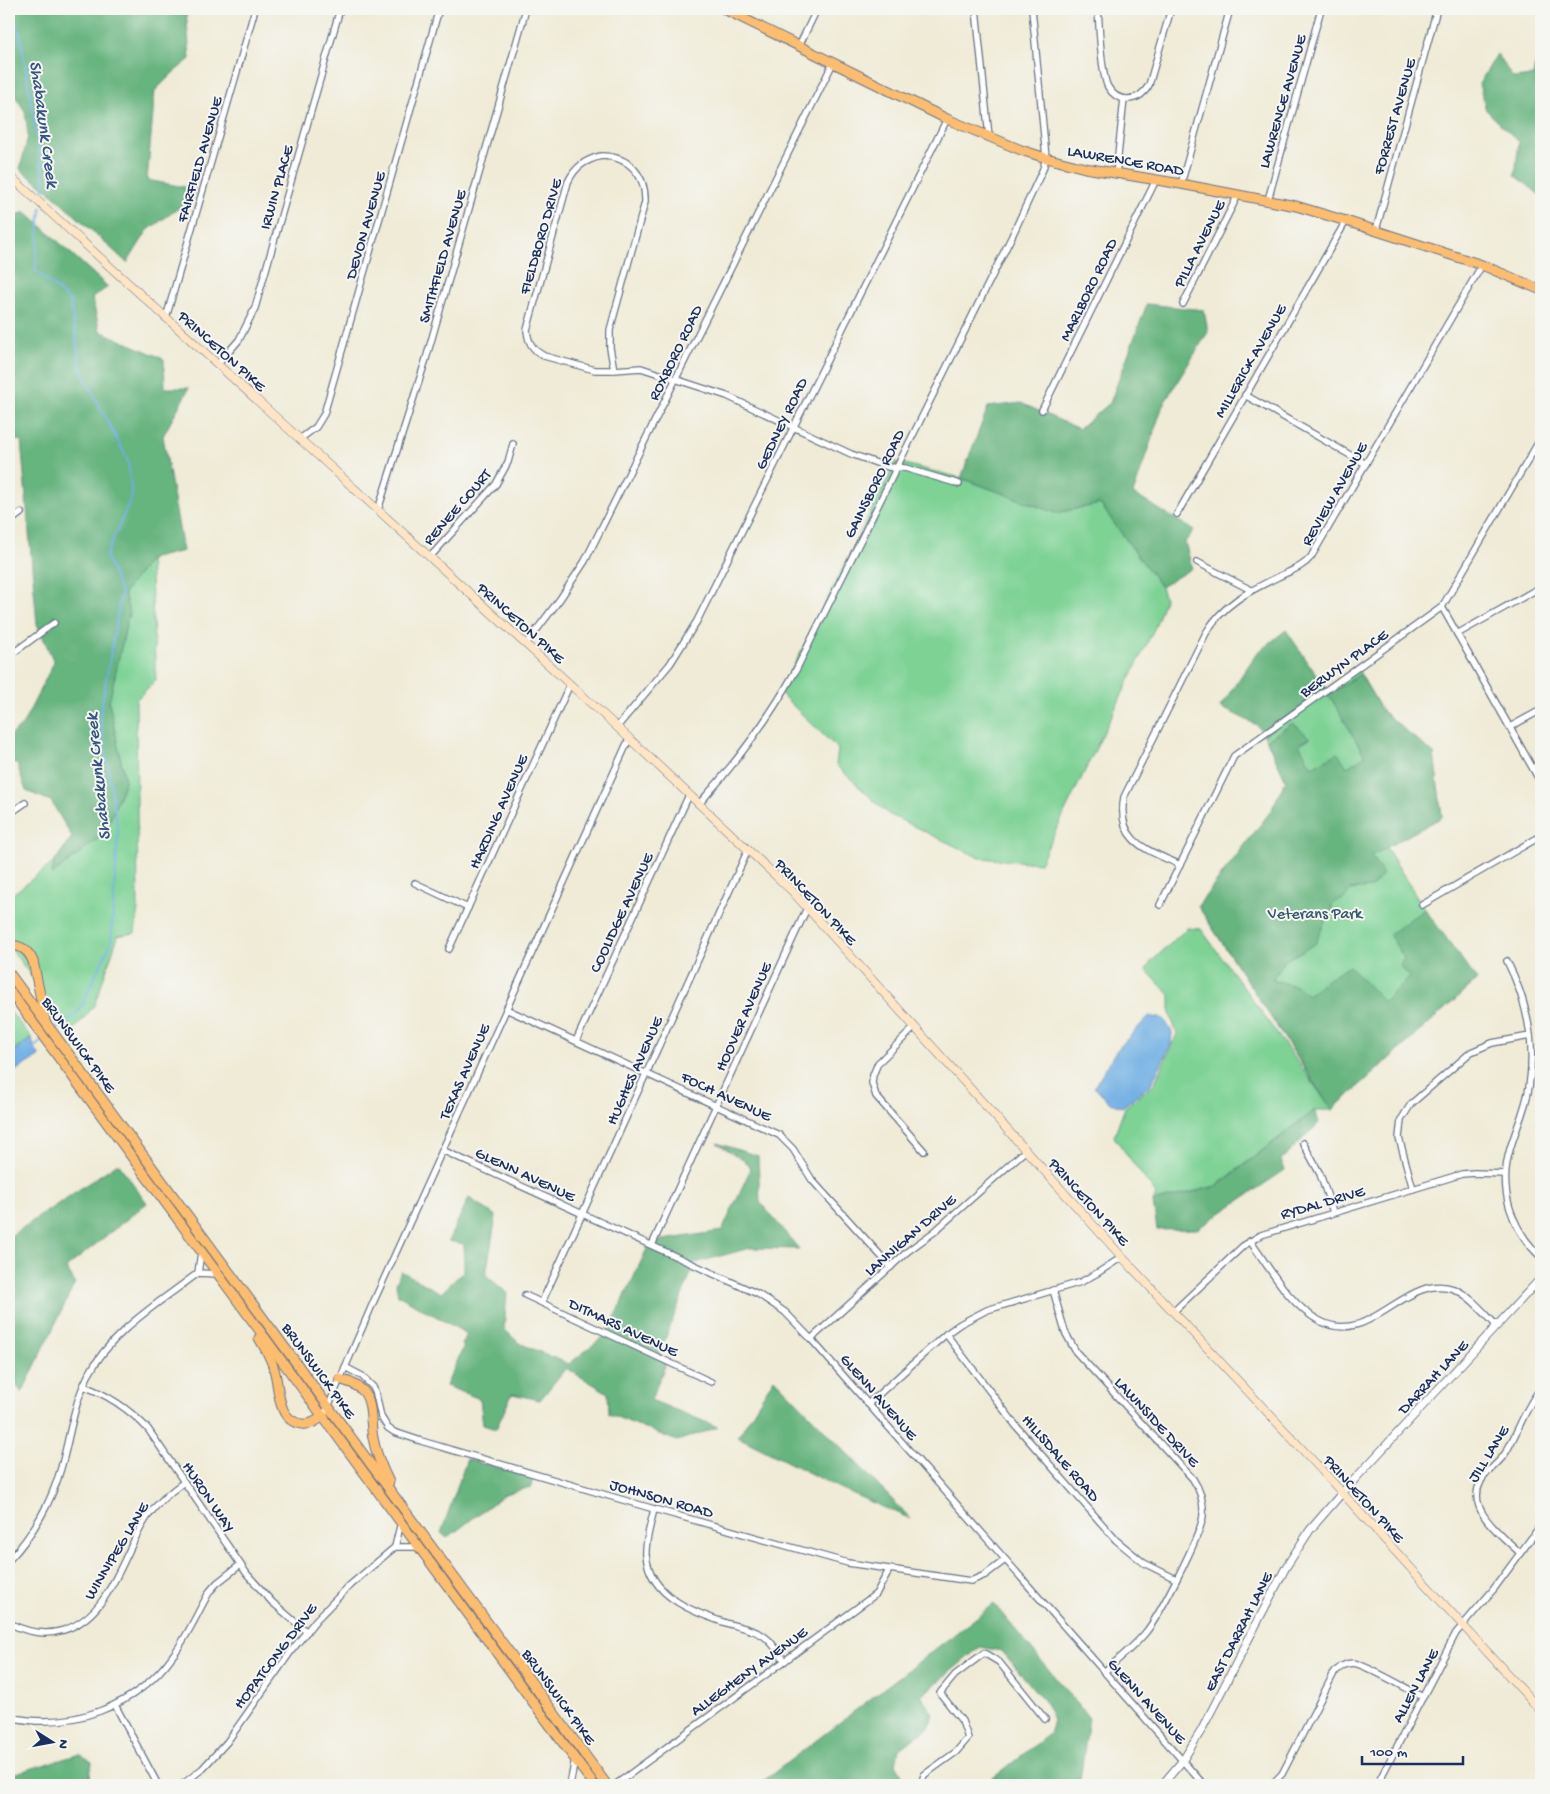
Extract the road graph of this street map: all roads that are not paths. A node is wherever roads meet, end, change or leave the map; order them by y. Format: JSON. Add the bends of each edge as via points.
{"nodes":[{"id":1,"x":255,"y":9,"type":"edge"},
{"id":2,"x":340,"y":9,"type":"edge"},
{"id":3,"x":439,"y":9,"type":"edge"},
{"id":4,"x":526,"y":9,"type":"edge"},
{"id":5,"x":724,"y":9,"type":"edge"},
{"id":6,"x":817,"y":9,"type":"edge"},
{"id":7,"x":976,"y":9,"type":"edge"},
{"id":8,"x":1032,"y":9,"type":"edge"},
{"id":9,"x":1098,"y":9,"type":"edge"},
{"id":10,"x":1171,"y":9,"type":"edge"},
{"id":11,"x":1230,"y":9,"type":"edge"},
{"id":12,"x":1321,"y":9,"type":"edge"},
{"id":13,"x":1438,"y":9,"type":"edge"},
{"id":14,"x":799,"y":46,"type":"junction"},
{"id":15,"x":833,"y":63,"type":"junction"},
{"id":16,"x":1124,"y":99,"type":"junction"},
{"id":17,"x":947,"y":119,"type":"junction"},
{"id":18,"x":988,"y":137,"type":"junction"},
{"id":19,"x":1046,"y":158,"type":"junction"},
{"id":20,"x":1116,"y":174,"type":"junction"},
{"id":21,"x":9,"y":175,"type":"edge"},
{"id":22,"x":1156,"y":180,"type":"junction"},
{"id":23,"x":1181,"y":184,"type":"junction"},
{"id":24,"x":1238,"y":194,"type":"junction"},
{"id":25,"x":1268,"y":200,"type":"junction"},
{"id":26,"x":1346,"y":220,"type":"junction"},
{"id":27,"x":1376,"y":230,"type":"junction"},
{"id":28,"x":1482,"y":265,"type":"junction"},
{"id":29,"x":1541,"y":290,"type":"edge"},
{"id":30,"x":1183,"y":304,"type":"dead end"},
{"id":31,"x":166,"y":318,"type":"junction"},
{"id":32,"x":218,"y":364,"type":"junction"},
{"id":33,"x":614,"y":370,"type":"junction"},
{"id":34,"x":676,"y":381,"type":"junction"},
{"id":35,"x":1245,"y":395,"type":"junction"},
{"id":36,"x":1042,"y":410,"type":"dead end"},
{"id":37,"x":794,"y":427,"type":"junction"},
{"id":38,"x":1541,"y":438,"type":"edge"},
{"id":39,"x":300,"y":439,"type":"junction"},
{"id":40,"x":513,"y":444,"type":"dead end"},
{"id":41,"x":1366,"y":464,"type":"junction"},
{"id":42,"x":897,"y":467,"type":"junction"},
{"id":43,"x":959,"y":484,"type":"dead end"},
{"id":44,"x":378,"y":510,"type":"junction"},
{"id":45,"x":21,"y":513,"type":"dead end"},
{"id":46,"x":1177,"y":514,"type":"dead end"},
{"id":47,"x":9,"y":522,"type":"edge"},
{"id":48,"x":430,"y":557,"type":"junction"},
{"id":49,"x":1197,"y":562,"type":"dead end"},
{"id":50,"x":1541,"y":587,"type":"edge"},
{"id":51,"x":1250,"y":590,"type":"junction"},
{"id":52,"x":1442,"y":607,"type":"junction"},
{"id":53,"x":54,"y":623,"type":"dead end"},
{"id":54,"x":1457,"y":634,"type":"junction"},
{"id":55,"x":526,"y":644,"type":"junction"},
{"id":56,"x":9,"y":656,"type":"edge"},
{"id":57,"x":570,"y":684,"type":"junction"},
{"id":58,"x":1541,"y":710,"type":"edge"},
{"id":59,"x":617,"y":727,"type":"junction"},
{"id":60,"x":1510,"y":727,"type":"junction"},
{"id":61,"x":629,"y":739,"type":"junction"},
{"id":62,"x":1541,"y":783,"type":"edge"},
{"id":63,"x":689,"y":795,"type":"junction"},
{"id":64,"x":25,"y":803,"type":"dead end"},
{"id":65,"x":699,"y":804,"type":"junction"},
{"id":66,"x":9,"y":814,"type":"edge"},
{"id":67,"x":1541,"y":836,"type":"edge"},
{"id":68,"x":748,"y":850,"type":"junction"},
{"id":69,"x":1180,"y":865,"type":"junction"},
{"id":70,"x":415,"y":883,"type":"dead end"},
{"id":71,"x":1160,"y":905,"type":"dead end"},
{"id":72,"x":1422,"y":905,"type":"dead end"},
{"id":73,"x":468,"y":908,"type":"junction"},
{"id":74,"x":807,"y":908,"type":"junction"},
{"id":75,"x":9,"y":945,"type":"edge"},
{"id":76,"x":449,"y":949,"type":"dead end"},
{"id":77,"x":1507,"y":961,"type":"dead end"},
{"id":78,"x":9,"y":973,"type":"edge"},
{"id":79,"x":9,"y":990,"type":"edge"},
{"id":80,"x":506,"y":1009,"type":"junction"},
{"id":81,"x":48,"y":1025,"type":"junction"},
{"id":82,"x":915,"y":1027,"type":"junction"},
{"id":83,"x":1530,"y":1036,"type":"junction"},
{"id":84,"x":576,"y":1041,"type":"junction"},
{"id":85,"x":646,"y":1073,"type":"junction"},
{"id":86,"x":717,"y":1105,"type":"junction"},
{"id":87,"x":1303,"y":1143,"type":"dead end"},
{"id":88,"x":442,"y":1150,"type":"junction"},
{"id":89,"x":1026,"y":1150,"type":"junction"},
{"id":90,"x":924,"y":1151,"type":"dead end"},
{"id":91,"x":1505,"y":1174,"type":"junction"},
{"id":92,"x":1413,"y":1189,"type":"junction"},
{"id":93,"x":1333,"y":1212,"type":"junction"},
{"id":94,"x":582,"y":1214,"type":"junction"},
{"id":95,"x":1250,"y":1241,"type":"junction"},
{"id":96,"x":652,"y":1245,"type":"junction"},
{"id":97,"x":201,"y":1252,"type":"junction"},
{"id":98,"x":1541,"y":1257,"type":"edge"},
{"id":99,"x":1122,"y":1258,"type":"junction"},
{"id":100,"x":891,"y":1267,"type":"junction"},
{"id":101,"x":198,"y":1273,"type":"junction"},
{"id":102,"x":217,"y":1274,"type":"junction"},
{"id":103,"x":1541,"y":1278,"type":"edge"},
{"id":104,"x":1053,"y":1290,"type":"junction"},
{"id":105,"x":525,"y":1295,"type":"dead end"},
{"id":106,"x":542,"y":1302,"type":"junction"},
{"id":107,"x":244,"y":1309,"type":"junction"},
{"id":108,"x":1173,"y":1312,"type":"junction"},
{"id":109,"x":1497,"y":1326,"type":"junction"},
{"id":110,"x":946,"y":1334,"type":"junction"},
{"id":111,"x":812,"y":1339,"type":"junction"},
{"id":112,"x":345,"y":1367,"type":"junction"},
{"id":113,"x":340,"y":1379,"type":"junction"},
{"id":114,"x":711,"y":1382,"type":"dead end"},
{"id":115,"x":83,"y":1386,"type":"junction"},
{"id":116,"x":1541,"y":1388,"type":"edge"},
{"id":117,"x":868,"y":1404,"type":"junction"},
{"id":118,"x":328,"y":1407,"type":"junction"},
{"id":119,"x":323,"y":1416,"type":"junction"},
{"id":120,"x":184,"y":1482,"type":"junction"},
{"id":121,"x":1342,"y":1493,"type":"junction"},
{"id":122,"x":402,"y":1507,"type":"junction"},
{"id":123,"x":654,"y":1509,"type":"junction"},
{"id":124,"x":401,"y":1522,"type":"junction"},
{"id":125,"x":1541,"y":1525,"type":"edge"},
{"id":126,"x":395,"y":1547,"type":"junction"},
{"id":127,"x":420,"y":1547,"type":"junction"},
{"id":128,"x":1520,"y":1553,"type":"junction"},
{"id":129,"x":9,"y":1560,"type":"edge"},
{"id":130,"x":1005,"y":1560,"type":"junction"},
{"id":131,"x":240,"y":1565,"type":"junction"},
{"id":132,"x":889,"y":1570,"type":"junction"},
{"id":133,"x":1176,"y":1579,"type":"junction"},
{"id":134,"x":9,"y":1623,"type":"edge"},
{"id":135,"x":1462,"y":1624,"type":"junction"},
{"id":136,"x":307,"y":1632,"type":"junction"},
{"id":137,"x":785,"y":1660,"type":"junction"},
{"id":138,"x":1104,"y":1672,"type":"junction"},
{"id":139,"x":1423,"y":1696,"type":"junction"},
{"id":140,"x":115,"y":1705,"type":"junction"},
{"id":141,"x":1541,"y":1711,"type":"edge"},
{"id":142,"x":9,"y":1717,"type":"edge"},
{"id":143,"x":1045,"y":1719,"type":"dead end"},
{"id":144,"x":575,"y":1759,"type":"junction"},
{"id":145,"x":1182,"y":1760,"type":"junction"},
{"id":146,"x":158,"y":1785,"type":"edge"},
{"id":147,"x":182,"y":1785,"type":"edge"},
{"id":148,"x":570,"y":1785,"type":"edge"},
{"id":149,"x":594,"y":1785,"type":"edge"},
{"id":150,"x":606,"y":1785,"type":"edge"},
{"id":151,"x":615,"y":1785,"type":"edge"},
{"id":152,"x":921,"y":1785,"type":"edge"},
{"id":153,"x":1162,"y":1785,"type":"edge"},
{"id":154,"x":1204,"y":1785,"type":"edge"},
{"id":155,"x":1271,"y":1785,"type":"edge"},
{"id":156,"x":1377,"y":1785,"type":"edge"}],
"edges":[{"from":1,"to":31,"type":"street","name":"FAIRFIELD AVENUE"},
{"from":2,"to":32,"type":"street","name":"IRWIN PLACE","via":[[255,308],[239,340]]},
{"from":3,"to":39,"type":"street","name":"DEVON AVENUE","via":[[324,414],[316,428]]},
{"from":4,"to":44,"type":"street","name":"SMITHFIELD AVENUE","via":[[426,359]]},
{"from":5,"to":14,"type":"main road","name":"LAWRENCE ROAD"},
{"from":6,"to":14,"type":"street"},
{"from":7,"to":18,"type":"street"},
{"from":8,"to":19,"type":"street"},
{"from":9,"to":16,"type":"street","via":[[1106,83],[1113,94]]},
{"from":10,"to":16,"type":"street","via":[[1149,85],[1142,95]]},
{"from":11,"to":23,"type":"street"},
{"from":12,"to":25,"type":"street","name":"LAWRENCE AVENUE"},
{"from":13,"to":27,"type":"street","name":"FORREST AVENUE"},
{"from":14,"to":15,"type":"main road","name":"LAWRENCE ROAD"},
{"from":15,"to":17,"type":"main road","name":"LAWRENCE ROAD"},
{"from":15,"to":34,"type":"street","name":"ROXBORO ROAD"},
{"from":16,"to":20,"type":"street"},
{"from":17,"to":18,"type":"main road","name":"LAWRENCE ROAD"},
{"from":17,"to":37,"type":"street","name":"GEDNEY ROAD"},
{"from":18,"to":19,"type":"main road","name":"LAWRENCE ROAD"},
{"from":19,"to":20,"type":"main road","name":"LAWRENCE ROAD"},
{"from":19,"to":42,"type":"street","name":"GAINSBORO ROAD","via":[[1012,236]]},
{"from":20,"to":22,"type":"main road","name":"LAWRENCE ROAD"},
{"from":21,"to":31,"type":"main road","name":"PRINCETON PIKE"},
{"from":22,"to":23,"type":"main road","name":"LAWRENCE ROAD"},
{"from":22,"to":36,"type":"street","name":"MARLBORO ROAD"},
{"from":23,"to":24,"type":"main road","name":"LAWRENCE ROAD"},
{"from":24,"to":25,"type":"main road","name":"LAWRENCE ROAD"},
{"from":24,"to":30,"type":"street","name":"PILLA AVENUE"},
{"from":25,"to":26,"type":"main road","name":"LAWRENCE ROAD"},
{"from":26,"to":27,"type":"main road","name":"LAWRENCE ROAD"},
{"from":26,"to":35,"type":"street","name":"MILLERICK AVENUE"},
{"from":27,"to":28,"type":"main road","name":"LAWRENCE ROAD"},
{"from":28,"to":29,"type":"main road","name":"LAWRENCE ROAD"},
{"from":28,"to":41,"type":"street","name":"REVIEW AVENUE"},
{"from":31,"to":32,"type":"main road","name":"PRINCETON PIKE"},
{"from":32,"to":39,"type":"main road","name":"PRINCETON PIKE"},
{"from":33,"to":33,"type":"street","name":"FIELDBORO DRIVE","via":[[595,370],[544,356],[530,343],[527,330],[568,182],[577,167],[601,156],[617,158],[632,166],[641,178],[645,194],[610,330]]},
{"from":33,"to":34,"type":"street","name":"FIELDBORO DRIVE","via":[[641,368]]},
{"from":34,"to":37,"type":"street","name":"FIELDBORO DRIVE","via":[[727,396]]},
{"from":34,"to":55,"type":"street","name":"ROXBORO ROAD","via":[[585,561]]},
{"from":35,"to":41,"type":"street"},
{"from":35,"to":46,"type":"street","name":"MILLERICK AVENUE"},
{"from":37,"to":42,"type":"street","name":"FIELDBORO DRIVE","via":[[851,454]]},
{"from":37,"to":59,"type":"street","name":"GEDNEY ROAD","via":[[697,621],[670,664]]},
{"from":38,"to":52,"type":"street","name":"BERWYN PLACE"},
{"from":39,"to":44,"type":"main road","name":"PRINCETON PIKE"},
{"from":40,"to":48,"type":"street","name":"RENEE COURT","via":[[496,484]]},
{"from":41,"to":51,"type":"street","name":"REVIEW AVENUE","via":[[1306,562]]},
{"from":42,"to":43,"type":"street","name":"FIELDBORO DRIVE"},
{"from":42,"to":65,"type":"street","name":"GAINSBORO ROAD","via":[[779,700],[743,753]]},
{"from":44,"to":48,"type":"main road","name":"PRINCETON PIKE"},
{"from":45,"to":47,"type":"street"},
{"from":48,"to":55,"type":"main road","name":"PRINCETON PIKE"},
{"from":49,"to":51,"type":"street"},
{"from":50,"to":54,"type":"street"},
{"from":51,"to":69,"type":"street","name":"REVIEW AVENUE","via":[[1227,606],[1209,627],[1124,797],[1124,824],[1132,838],[1144,848]]},
{"from":52,"to":54,"type":"street"},
{"from":52,"to":69,"type":"street","name":"BERWYN PLACE","via":[[1237,753]]},
{"from":53,"to":56,"type":"street"},
{"from":54,"to":60,"type":"street"},
{"from":55,"to":57,"type":"main road","name":"PRINCETON PIKE"},
{"from":57,"to":59,"type":"main road","name":"PRINCETON PIKE"},
{"from":57,"to":73,"type":"street","name":"HARDING AVENUE"},
{"from":58,"to":60,"type":"street"},
{"from":59,"to":61,"type":"main road","name":"PRINCETON PIKE"},
{"from":60,"to":62,"type":"street"},
{"from":61,"to":63,"type":"main road","name":"PRINCETON PIKE"},
{"from":61,"to":80,"type":"street","name":"TEXAS AVENUE"},
{"from":63,"to":65,"type":"main road","name":"PRINCETON PIKE"},
{"from":63,"to":84,"type":"street","name":"COOLIDGE AVENUE"},
{"from":64,"to":66,"type":"street"},
{"from":65,"to":68,"type":"main road","name":"PRINCETON PIKE"},
{"from":67,"to":72,"type":"street"},
{"from":68,"to":74,"type":"main road","name":"PRINCETON PIKE"},
{"from":68,"to":85,"type":"street","name":"HUGHES AVENUE"},
{"from":69,"to":71,"type":"street","name":"BERWYN PLACE"},
{"from":70,"to":73,"type":"street"},
{"from":73,"to":76,"type":"street","name":"HARDING AVENUE"},
{"from":74,"to":82,"type":"main road","name":"PRINCETON PIKE"},
{"from":74,"to":86,"type":"street","name":"HOOVER AVENUE"},
{"from":75,"to":81,"type":"main road","via":[[21,946],[31,955]]},
{"from":77,"to":83,"type":"street","via":[[1519,987]]},
{"from":78,"to":81,"type":"main road","name":"BRUNSWICK PIKE"},
{"from":79,"to":97,"type":"main road","name":"BRUNSWICK PIKE"},
{"from":80,"to":84,"type":"street","name":"FOCH AVENUE"},
{"from":80,"to":88,"type":"street","name":"TEXAS AVENUE"},
{"from":81,"to":118,"type":"main road","name":"BRUNSWICK PIKE"},
{"from":82,"to":89,"type":"main road","name":"PRINCETON PIKE"},
{"from":82,"to":90,"type":"street","via":[[878,1063],[872,1083],[876,1096]]},
{"from":83,"to":91,"type":"street","via":[[1529,1089]]},
{"from":83,"to":92,"type":"street","via":[[1492,1043],[1471,1052],[1411,1104],[1401,1120],[1399,1138]]},
{"from":84,"to":85,"type":"street","name":"FOCH AVENUE"},
{"from":85,"to":86,"type":"street","name":"FOCH AVENUE"},
{"from":85,"to":94,"type":"street","name":"HUGHES AVENUE"},
{"from":86,"to":96,"type":"street","name":"HOOVER AVENUE"},
{"from":86,"to":100,"type":"street","name":"FOCH AVENUE","via":[[786,1141],[812,1180]]},
{"from":87,"to":93,"type":"street","via":[[1320,1174]]},
{"from":88,"to":94,"type":"street","name":"GLENN AVENUE"},
{"from":88,"to":112,"type":"street","name":"TEXAS AVENUE"},
{"from":89,"to":99,"type":"main road","name":"PRINCETON PIKE"},
{"from":89,"to":100,"type":"street","name":"LANNIGAN DRIVE"},
{"from":91,"to":92,"type":"street","name":"RYDAL DRIVE","via":[[1462,1174]]},
{"from":91,"to":98,"type":"street","via":[[1507,1200],[1515,1223]]},
{"from":92,"to":93,"type":"street","name":"RYDAL DRIVE"},
{"from":93,"to":95,"type":"street","name":"RYDAL DRIVE"},
{"from":94,"to":96,"type":"street","name":"GLENN AVENUE"},
{"from":94,"to":106,"type":"street","name":"HUGHES AVENUE"},
{"from":95,"to":108,"type":"street","name":"RYDAL DRIVE"},
{"from":95,"to":109,"type":"street","via":[[1297,1303],[1328,1324],[1346,1327],[1362,1323],[1419,1290],[1436,1287],[1461,1293]]},
{"from":96,"to":111,"type":"street","name":"GLENN AVENUE","via":[[765,1298],[785,1312]]},
{"from":97,"to":101,"type":"street"},
{"from":97,"to":102,"type":"main road","name":"BRUNSWICK PIKE"},
{"from":99,"to":104,"type":"street","via":[[1086,1279]]},
{"from":99,"to":108,"type":"main road","name":"PRINCETON PIKE"},
{"from":100,"to":111,"type":"street","name":"LANNIGAN DRIVE"},
{"from":101,"to":102,"type":"street"},
{"from":101,"to":115,"type":"street","via":[[126,1328],[97,1361]]},
{"from":102,"to":107,"type":"main road","name":"BRUNSWICK PIKE"},
{"from":103,"to":109,"type":"street","name":"DARRAH LANE"},
{"from":104,"to":110,"type":"street","via":[[987,1310]]},
{"from":104,"to":133,"type":"street","name":"LAWNSIDE DRIVE","via":[[1065,1332],[1076,1352],[1198,1487],[1203,1504],[1202,1524]]},
{"from":105,"to":106,"type":"street","name":"DITMARS AVENUE"},
{"from":106,"to":114,"type":"street","name":"DITMARS AVENUE"},
{"from":107,"to":119,"type":"main road","name":"BRUNSWICK PIKE"},
{"from":107,"to":119,"type":"main road","via":[[274,1368],[285,1414],[300,1424],[312,1423]]},
{"from":108,"to":121,"type":"main road","name":"PRINCETON PIKE"},
{"from":109,"to":121,"type":"street","name":"DARRAH LANE"},
{"from":110,"to":117,"type":"street"},
{"from":110,"to":133,"type":"street","name":"HILLSDALE ROAD","via":[[1017,1427],[1116,1540],[1144,1563]]},
{"from":111,"to":117,"type":"street","name":"GLENN AVENUE"},
{"from":112,"to":113,"type":"street","name":"TEXAS AVENUE"},
{"from":112,"to":123,"type":"street","name":"JOHNSON ROAD","via":[[362,1376],[373,1387],[381,1417],[394,1432]]},
{"from":113,"to":118,"type":"street","name":"TEXAS AVENUE"},
{"from":113,"to":122,"type":"main road","via":[[357,1386],[366,1395],[376,1450]]},
{"from":115,"to":120,"type":"street","name":"HURON WAY","via":[[104,1394],[139,1420]]},
{"from":115,"to":129,"type":"street","via":[[53,1491],[35,1526]]},
{"from":116,"to":128,"type":"street","name":"JILL LANE","via":[[1506,1453],[1485,1476],[1478,1490],[1478,1504],[1483,1516]]},
{"from":117,"to":130,"type":"street","name":"GLENN AVENUE"},
{"from":118,"to":119,"type":"street","name":"TEXAS AVENUE"},
{"from":118,"to":122,"type":"main road","name":"BRUNSWICK PIKE"},
{"from":119,"to":124,"type":"main road","name":"BRUNSWICK PIKE"},
{"from":120,"to":131,"type":"street","name":"HURON WAY"},
{"from":120,"to":134,"type":"street","name":"WINNIPEG LANE","via":[[168,1493],[149,1515],[103,1601],[88,1617],[70,1628],[50,1632],[28,1631]]},
{"from":121,"to":135,"type":"main road","name":"PRINCETON PIKE"},
{"from":121,"to":145,"type":"street","name":"EAST DARRAH LANE","via":[[1297,1548],[1201,1731]]},
{"from":122,"to":150,"type":"main road","name":"BRUNSWICK PIKE"},
{"from":123,"to":132,"type":"street","name":"JOHNSON ROAD","via":[[848,1563]]},
{"from":123,"to":137,"type":"street","via":[[646,1554],[651,1572],[665,1592],[696,1613],[759,1633]]},
{"from":124,"to":126,"type":"street"},
{"from":124,"to":127,"type":"main road","name":"BRUNSWICK PIKE"},
{"from":125,"to":128,"type":"street","name":"ALLEN LANE"},
{"from":126,"to":127,"type":"street"},
{"from":126,"to":136,"type":"street","name":"HOPATCONG DRIVE","via":[[350,1585]]},
{"from":127,"to":144,"type":"main road","name":"BRUNSWICK PIKE"},
{"from":128,"to":135,"type":"street","name":"ALLEN LANE"},
{"from":130,"to":132,"type":"street","name":"JOHNSON ROAD","via":[[986,1575],[971,1581]]},
{"from":130,"to":138,"type":"street","name":"GLENN AVENUE"},
{"from":131,"to":136,"type":"street","name":"HURON WAY","via":[[272,1602]]},
{"from":131,"to":140,"type":"street","via":[[210,1590],[164,1668],[138,1691]]},
{"from":132,"to":137,"type":"street","name":"ALLEGHENY AVENUE","via":[[876,1594]]},
{"from":133,"to":138,"type":"street","name":"LAWNSIDE DRIVE","via":[[1146,1632]]},
{"from":135,"to":139,"type":"street","name":"ALLEN LANE"},
{"from":135,"to":141,"type":"main road","name":"PRINCETON PIKE"},
{"from":136,"to":147,"type":"street","name":"HOPATCONG DRIVE","via":[[226,1742]]},
{"from":137,"to":151,"type":"street","name":"ALLEGHENY AVENUE"},
{"from":138,"to":145,"type":"street","name":"GLENN AVENUE"},
{"from":139,"to":155,"type":"street","via":[[1360,1664],[1341,1666],[1333,1675],[1282,1774]]},
{"from":139,"to":156,"type":"street","name":"ALLEN LANE"},
{"from":140,"to":142,"type":"street","via":[[69,1720],[35,1721]]},
{"from":140,"to":146,"type":"street"},
{"from":143,"to":152,"type":"street","via":[[999,1662],[984,1653],[955,1675],[940,1693],[962,1721],[968,1738],[956,1752],[924,1775]]},
{"from":144,"to":148,"type":"street"},
{"from":144,"to":149,"type":"main road","name":"BRUNSWICK PIKE"},
{"from":145,"to":153,"type":"street","name":"EAST DARRAH LANE"},
{"from":145,"to":154,"type":"street","name":"GLENN AVENUE"}]}
